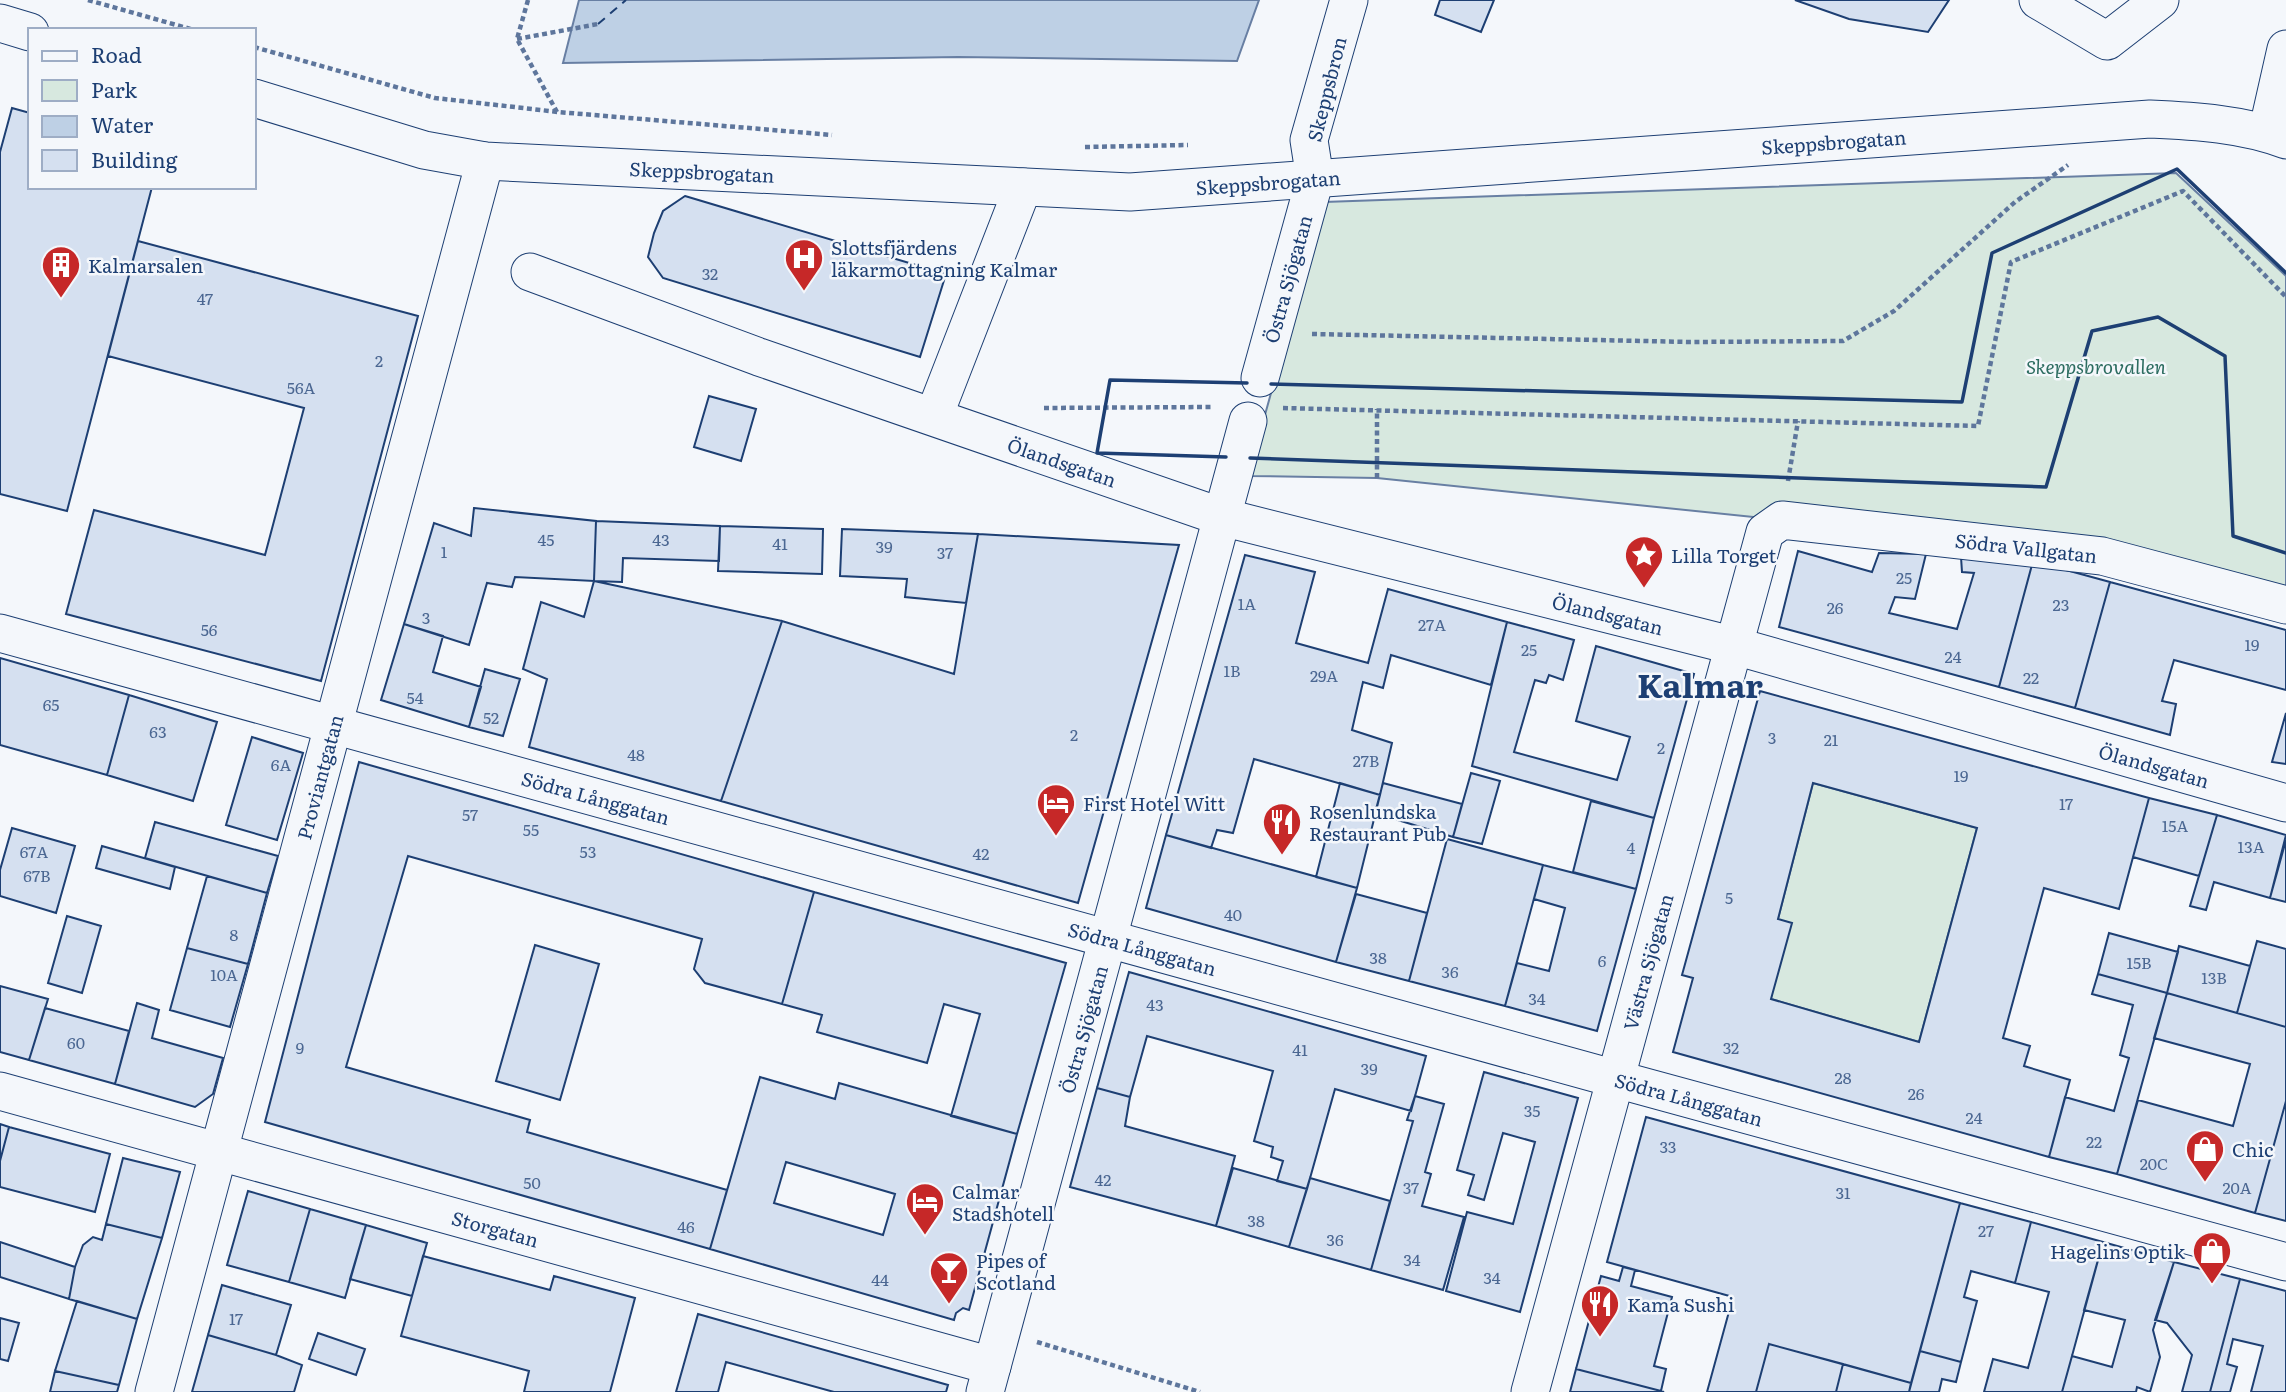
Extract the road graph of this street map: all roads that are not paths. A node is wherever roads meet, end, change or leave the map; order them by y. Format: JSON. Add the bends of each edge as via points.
{"nodes":[{"id":1,"x":1349,"y":0,"type":"edge"},
{"id":2,"x":2038,"y":0,"type":"edge"},
{"id":3,"x":2160,"y":0,"type":"edge"},
{"id":4,"x":0,"y":23,"type":"edge"},
{"id":5,"x":28,"y":31,"type":"edge"},
{"id":6,"x":2286,"y":48,"type":"edge"},
{"id":7,"x":256,"y":100,"type":"edge"},
{"id":8,"x":2277,"y":136,"type":"edge"},
{"id":9,"x":485,"y":161,"type":"junction"},
{"id":10,"x":1315,"y":179,"type":"junction"},
{"id":11,"x":1023,"y":187,"type":"junction"},
{"id":12,"x":530,"y":272,"type":"dead end"},
{"id":13,"x":1260,"y":378,"type":"dead end"},
{"id":14,"x":933,"y":416,"type":"junction"},
{"id":15,"x":1248,"y":421,"type":"dead end"},
{"id":16,"x":1222,"y":517,"type":"junction"},
{"id":17,"x":1774,"y":526,"type":"joint"},
{"id":18,"x":2286,"y":605,"type":"edge"},
{"id":19,"x":0,"y":634,"type":"edge"},
{"id":20,"x":1735,"y":646,"type":"junction"},
{"id":21,"x":333,"y":725,"type":"junction"},
{"id":22,"x":2286,"y":803,"type":"edge"},
{"id":23,"x":1108,"y":940,"type":"junction"},
{"id":24,"x":1616,"y":1079,"type":"junction"},
{"id":25,"x":0,"y":1091,"type":"edge"},
{"id":26,"x":218,"y":1152,"type":"junction"},
{"id":27,"x":2286,"y":1262,"type":"edge"},
{"id":28,"x":988,"y":1379,"type":"edge"},
{"id":29,"x":154,"y":1392,"type":"edge"},
{"id":30,"x":1530,"y":1392,"type":"edge"}],
"edges":[{"from":1,"to":10,"type":"street","name":"Skeppsbron","via":[[1309,140]]},
{"from":2,"to":3,"type":"street","via":[[2107,41]]},
{"from":4,"to":5,"type":"street"},
{"from":6,"to":8,"type":"street"},
{"from":7,"to":9,"type":"street","name":"Skeppsbrogatan","via":[[424,150]]},
{"from":8,"to":10,"type":"street","name":"Skeppsbrogatan","via":[[2207,122],[2150,119]]},
{"from":9,"to":11,"type":"street","name":"Skeppsbrogatan"},
{"from":9,"to":21,"type":"street","name":"Proviantgatan"},
{"from":10,"to":11,"type":"street","name":"Skeppsbrogatan","via":[[1130,192]]},
{"from":10,"to":13,"type":"street","name":"Östra Sjögatan"},
{"from":11,"to":14,"type":"street"},
{"from":12,"to":14,"type":"street","name":"Ölandsgatan"},
{"from":14,"to":16,"type":"street","name":"Ölandsgatan"},
{"from":15,"to":16,"type":"street","name":"Östra Sjögatan"},
{"from":16,"to":20,"type":"street","name":"Ölandsgatan"},
{"from":16,"to":23,"type":"street","name":"Östra Sjögatan"},
{"from":17,"to":18,"type":"street","name":"Södra Vallgatan","via":[[2102,556]]},
{"from":17,"to":20,"type":"street","name":"Västra Sjögatan"},
{"from":19,"to":21,"type":"street","name":"Södra Långgatan"},
{"from":20,"to":22,"type":"street","name":"Ölandsgatan"},
{"from":20,"to":24,"type":"street","name":"Västra Sjögatan"},
{"from":21,"to":23,"type":"street","name":"Södra Långgatan"},
{"from":21,"to":26,"type":"street","name":"Proviantgatan"},
{"from":23,"to":24,"type":"street","name":"Södra Långgatan"},
{"from":23,"to":28,"type":"street","name":"Östra Sjögatan"},
{"from":24,"to":27,"type":"street","name":"Södra Långgatan"},
{"from":24,"to":30,"type":"street","name":"Västra Sjögatan"},
{"from":25,"to":26,"type":"street","name":"Storgatan"},
{"from":26,"to":28,"type":"street","name":"Storgatan"},
{"from":26,"to":29,"type":"street","name":"Proviantgatan"}]}
